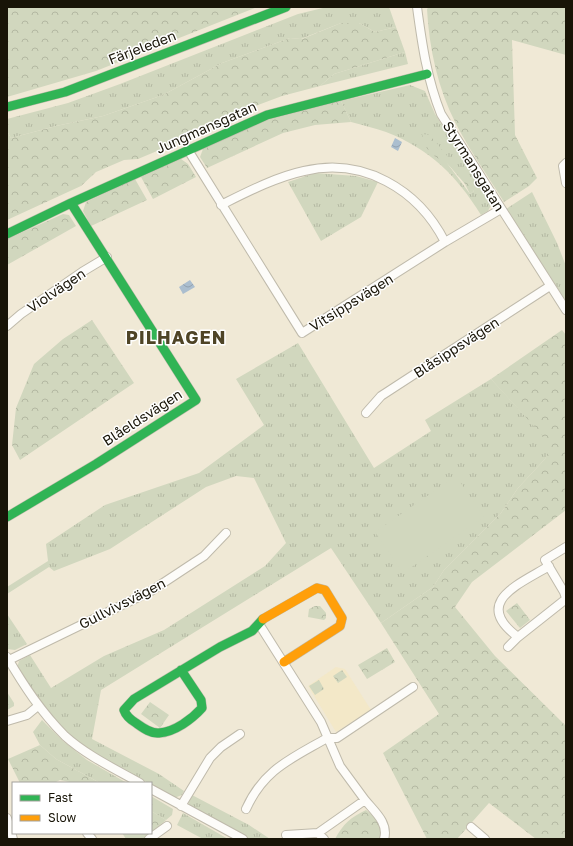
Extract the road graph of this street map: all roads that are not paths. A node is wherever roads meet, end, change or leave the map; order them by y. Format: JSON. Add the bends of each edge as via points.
{"nodes":[{"id":1,"x":286,"y":7,"type":"edge"},
{"id":2,"x":417,"y":7,"type":"edge"},
{"id":3,"x":427,"y":74,"type":"junction"},
{"id":4,"x":7,"y":107,"type":"edge"},
{"id":5,"x":188,"y":150,"type":"junction"},
{"id":6,"x":566,"y":163,"type":"edge"},
{"id":7,"x":566,"y":183,"type":"edge"},
{"id":8,"x":71,"y":203,"type":"junction"},
{"id":9,"x":222,"y":204,"type":"junction"},
{"id":10,"x":501,"y":209,"type":"junction"},
{"id":11,"x":7,"y":234,"type":"edge"},
{"id":12,"x":445,"y":242,"type":"junction"},
{"id":13,"x":107,"y":257,"type":"junction"},
{"id":14,"x":550,"y":286,"type":"junction"},
{"id":15,"x":566,"y":310,"type":"edge"},
{"id":16,"x":7,"y":326,"type":"edge"},
{"id":17,"x":366,"y":413,"type":"dead end"},
{"id":18,"x":7,"y":517,"type":"edge"},
{"id":19,"x":226,"y":533,"type":"dead end"},
{"id":20,"x":566,"y":547,"type":"edge"},
{"id":21,"x":549,"y":566,"type":"junction"},
{"id":22,"x":566,"y":598,"type":"edge"},
{"id":23,"x":259,"y":624,"type":"junction"},
{"id":24,"x":518,"y":637,"type":"junction"},
{"id":25,"x":508,"y":647,"type":"dead end"},
{"id":26,"x":8,"y":658,"type":"edge"},
{"id":27,"x":284,"y":662,"type":"junction"},
{"id":28,"x":181,"y":670,"type":"junction"},
{"id":29,"x":413,"y":687,"type":"dead end"},
{"id":30,"x":38,"y":706,"type":"junction"},
{"id":31,"x":7,"y":721,"type":"edge"},
{"id":32,"x":240,"y":734,"type":"dead end"},
{"id":33,"x":328,"y":738,"type":"junction"},
{"id":34,"x":138,"y":782,"type":"edge"},
{"id":35,"x":152,"y":790,"type":"edge"},
{"id":36,"x":365,"y":800,"type":"junction"},
{"id":37,"x":181,"y":806,"type":"junction"},
{"id":38,"x":246,"y":809,"type":"dead end"},
{"id":39,"x":7,"y":818,"type":"edge"},
{"id":40,"x":167,"y":826,"type":"dead end"},
{"id":41,"x":471,"y":826,"type":"dead end"},
{"id":42,"x":318,"y":833,"type":"junction"},
{"id":43,"x":286,"y":835,"type":"dead end"},
{"id":44,"x":13,"y":839,"type":"edge"},
{"id":45,"x":149,"y":839,"type":"edge"},
{"id":46,"x":243,"y":839,"type":"edge"},
{"id":47,"x":324,"y":839,"type":"edge"},
{"id":48,"x":384,"y":839,"type":"edge"},
{"id":49,"x":485,"y":839,"type":"edge"}],
"edges":[{"from":1,"to":4,"type":"street","name":"Färjeleden","via":[[65,92]]},
{"from":2,"to":3,"type":"street","name":"Styrmansgatan"},
{"from":3,"to":5,"type":"street","name":"Jungmansgatan","via":[[267,115]]},
{"from":3,"to":10,"type":"street","name":"Styrmansgatan","via":[[441,114]]},
{"from":5,"to":8,"type":"street","name":"Jungmansgatan"},
{"from":5,"to":9,"type":"street","name":"Vitsippsvägen"},
{"from":6,"to":7,"type":"street","via":[[563,166]]},
{"from":8,"to":11,"type":"street","name":"Jungmansgatan"},
{"from":8,"to":13,"type":"street","name":"Blåeldsvägen"},
{"from":9,"to":12,"type":"street","via":[[303,171],[348,168],[365,172],[399,187],[422,208]]},
{"from":9,"to":12,"type":"street","name":"Vitsippsvägen","via":[[302,333]]},
{"from":10,"to":12,"type":"street","name":"Vitsippsvägen"},
{"from":10,"to":14,"type":"street","name":"Styrmansgatan"},
{"from":13,"to":16,"type":"street","name":"Violvägen"},
{"from":13,"to":18,"type":"street","name":"Blåeldsvägen","via":[[196,400]]},
{"from":14,"to":15,"type":"street","name":"Styrmansgatan"},
{"from":14,"to":17,"type":"street","name":"Blåsippsvägen","via":[[381,396]]},
{"from":19,"to":26,"type":"street","name":"Gullvivsvägen","via":[[204,556],[151,590]]},
{"from":20,"to":21,"type":"street","via":[[545,560]]},
{"from":21,"to":22,"type":"street"},
{"from":21,"to":24,"type":"street","via":[[508,591],[501,599],[498,611],[505,625]]},
{"from":22,"to":24,"type":"street"},
{"from":23,"to":27,"type":"street"},
{"from":23,"to":27,"type":"street","via":[[265,617],[316,588],[325,590],[342,618],[340,626]]},
{"from":23,"to":28,"type":"street","via":[[252,631]]},
{"from":24,"to":25,"type":"street"},
{"from":26,"to":30,"type":"street"},
{"from":27,"to":33,"type":"street"},
{"from":28,"to":28,"type":"street","via":[[201,700],[202,708],[198,713],[171,730],[160,733],[154,733],[125,714],[124,710],[134,699]]},
{"from":29,"to":33,"type":"street","via":[[337,738]]},
{"from":30,"to":31,"type":"street","via":[[27,715]]},
{"from":30,"to":34,"type":"street","via":[[66,737]]},
{"from":32,"to":37,"type":"street","via":[[210,758]]},
{"from":33,"to":36,"type":"street","via":[[340,766]]},
{"from":33,"to":38,"type":"street","via":[[277,768],[261,782]]},
{"from":35,"to":37,"type":"street"},
{"from":36,"to":42,"type":"street"},
{"from":36,"to":48,"type":"street","via":[[381,819],[386,832]]},
{"from":37,"to":46,"type":"street"},
{"from":39,"to":44,"type":"street"},
{"from":40,"to":45,"type":"street"},
{"from":41,"to":49,"type":"street"},
{"from":42,"to":43,"type":"street"},
{"from":42,"to":47,"type":"street"}]}
